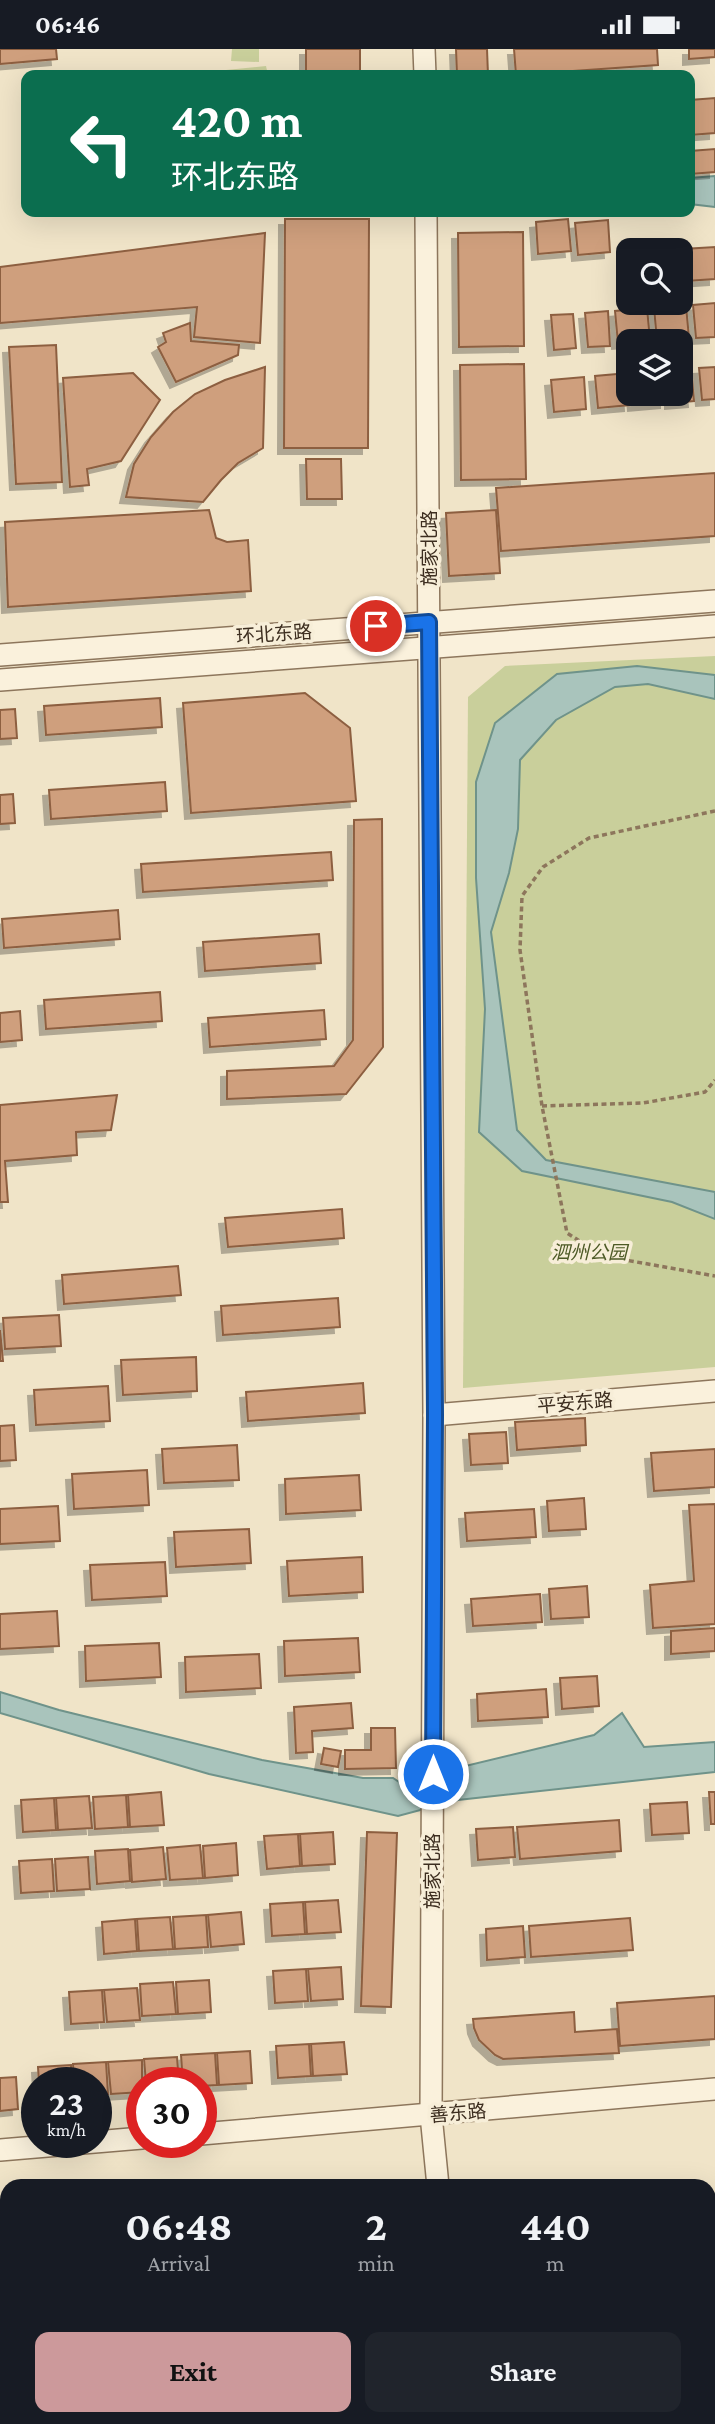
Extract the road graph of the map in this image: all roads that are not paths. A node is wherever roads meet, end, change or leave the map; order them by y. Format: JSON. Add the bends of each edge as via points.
{"nodes":[{"id":1,"x":424,"y":49,"type":"edge"},
{"id":2,"x":425,"y":70,"type":"edge"},
{"id":3,"x":426,"y":217,"type":"edge"},
{"id":4,"x":715,"y":601,"type":"edge"},
{"id":5,"x":429,"y":622,"type":"junction"},
{"id":6,"x":715,"y":626,"type":"edge"},
{"id":7,"x":429,"y":647,"type":"junction"},
{"id":8,"x":0,"y":655,"type":"edge"},
{"id":9,"x":0,"y":680,"type":"edge"},
{"id":10,"x":715,"y":1391,"type":"edge"},
{"id":11,"x":435,"y":1415,"type":"junction"},
{"id":12,"x":715,"y":2089,"type":"edge"},
{"id":13,"x":431,"y":2115,"type":"junction"},
{"id":14,"x":217,"y":2133,"type":"edge"},
{"id":15,"x":126,"y":2140,"type":"edge"},
{"id":16,"x":0,"y":2150,"type":"edge"},
{"id":17,"x":437,"y":2179,"type":"edge"}],
"edges":[{"from":1,"to":2,"type":"street"},
{"from":3,"to":5,"type":"street","name":"施家北路"},
{"from":4,"to":5,"type":"street","name":"环北东路"},
{"from":5,"to":7,"type":"street","name":"施家北路"},
{"from":5,"to":8,"type":"street","name":"环北东路"},
{"from":6,"to":7,"type":"street","name":"环北东路"},
{"from":7,"to":9,"type":"street","name":"环北东路"},
{"from":7,"to":11,"type":"street","name":"施家北路"},
{"from":10,"to":11,"type":"street","name":"平安东路"},
{"from":11,"to":13,"type":"street","name":"施家北路"},
{"from":12,"to":13,"type":"street","name":"善东路"},
{"from":13,"to":14,"type":"street","name":"善东路"},
{"from":13,"to":17,"type":"street","name":"施家北路"},
{"from":15,"to":16,"type":"street"}]}
